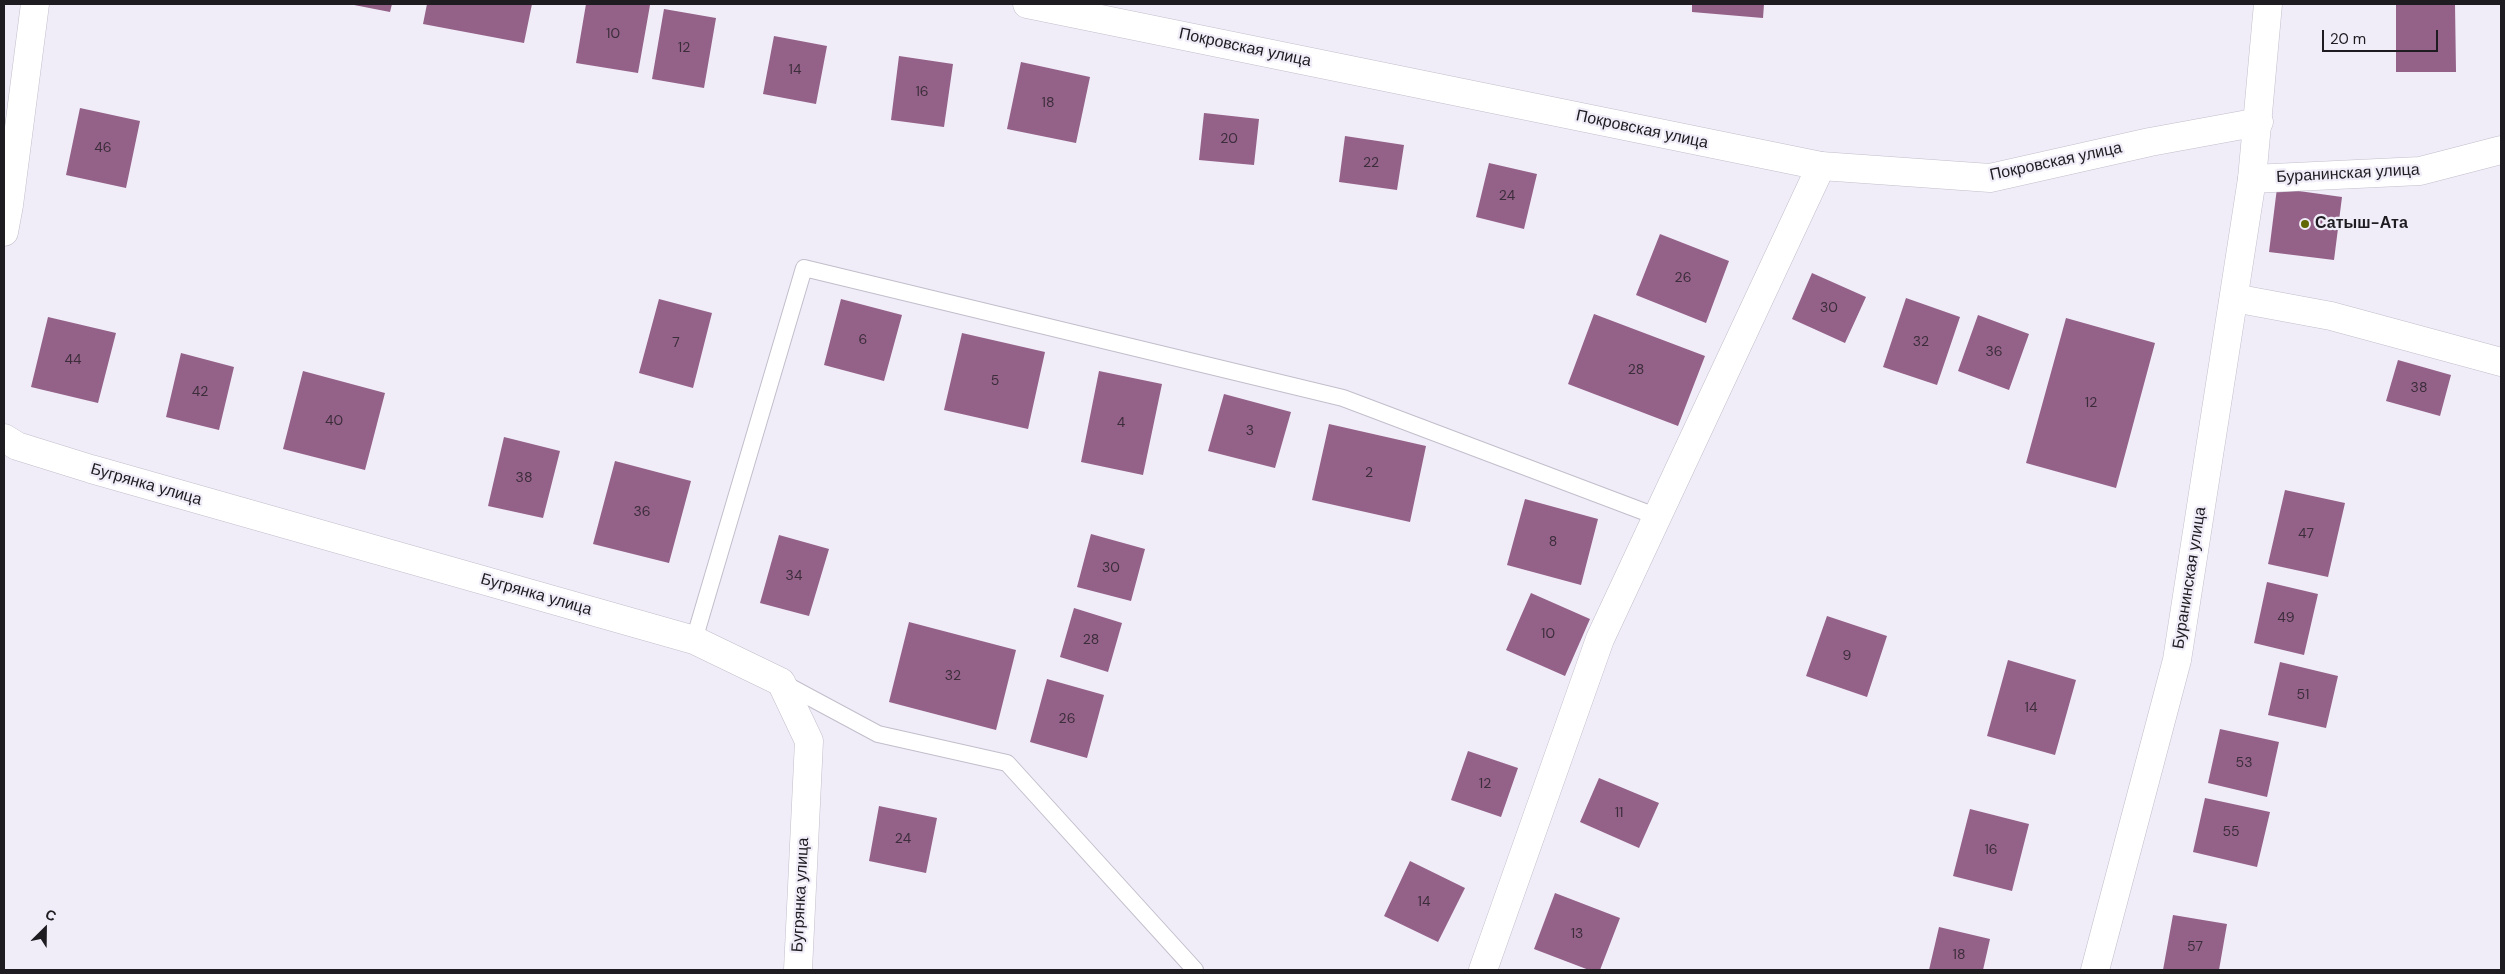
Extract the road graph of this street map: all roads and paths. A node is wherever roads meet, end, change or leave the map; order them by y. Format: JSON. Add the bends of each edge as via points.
{"nodes":[{"id":1,"x":35,"y":4,"type":"edge"},
{"id":2,"x":1027,"y":4,"type":"edge"},
{"id":3,"x":2268,"y":4,"type":"edge"},
{"id":4,"x":2259,"y":122,"type":"junction"},
{"id":5,"x":2501,"y":150,"type":"edge"},
{"id":6,"x":1821,"y":166,"type":"junction"},
{"id":7,"x":2252,"y":179,"type":"junction"},
{"id":8,"x":4,"y":232,"type":"edge"},
{"id":9,"x":2234,"y":298,"type":"junction"},
{"id":10,"x":2501,"y":362,"type":"edge"},
{"id":11,"x":4,"y":438,"type":"edge"},
{"id":12,"x":1658,"y":517,"type":"junction"},
{"id":13,"x":694,"y":640,"type":"junction"},
{"id":14,"x":782,"y":682,"type":"junction"},
{"id":15,"x":798,"y":970,"type":"edge"},
{"id":16,"x":1195,"y":970,"type":"edge"},
{"id":17,"x":1483,"y":970,"type":"edge"},
{"id":18,"x":2095,"y":970,"type":"edge"}],
"edges":[{"from":1,"to":8,"type":"street"},
{"from":2,"to":6,"type":"street","name":"Покровская улица"},
{"from":3,"to":4,"type":"street","name":"Буранинская улица"},
{"from":4,"to":6,"type":"street","name":"Покровская улица","via":[[2150,142],[1990,178]]},
{"from":4,"to":7,"type":"street","name":"Буранинская улица"},
{"from":5,"to":7,"type":"street","name":"Буранинская улица","via":[[2420,171]]},
{"from":6,"to":12,"type":"street"},
{"from":7,"to":9,"type":"street","name":"Буранинская улица"},
{"from":9,"to":10,"type":"street","via":[[2331,316]]},
{"from":9,"to":18,"type":"street","name":"Буранинская улица","via":[[2177,660]]},
{"from":11,"to":13,"type":"street","name":"Бугрянка улица","via":[[17,446],[91,469]]},
{"from":12,"to":13,"type":"lane","via":[[1343,398],[804,268]]},
{"from":12,"to":17,"type":"street","via":[[1600,639]]},
{"from":13,"to":14,"type":"street","name":"Бугрянка улица"},
{"from":14,"to":15,"type":"street","name":"Бугрянка улица","via":[[808,741]]},
{"from":14,"to":16,"type":"lane","via":[[878,734],[1007,763]]}]}
